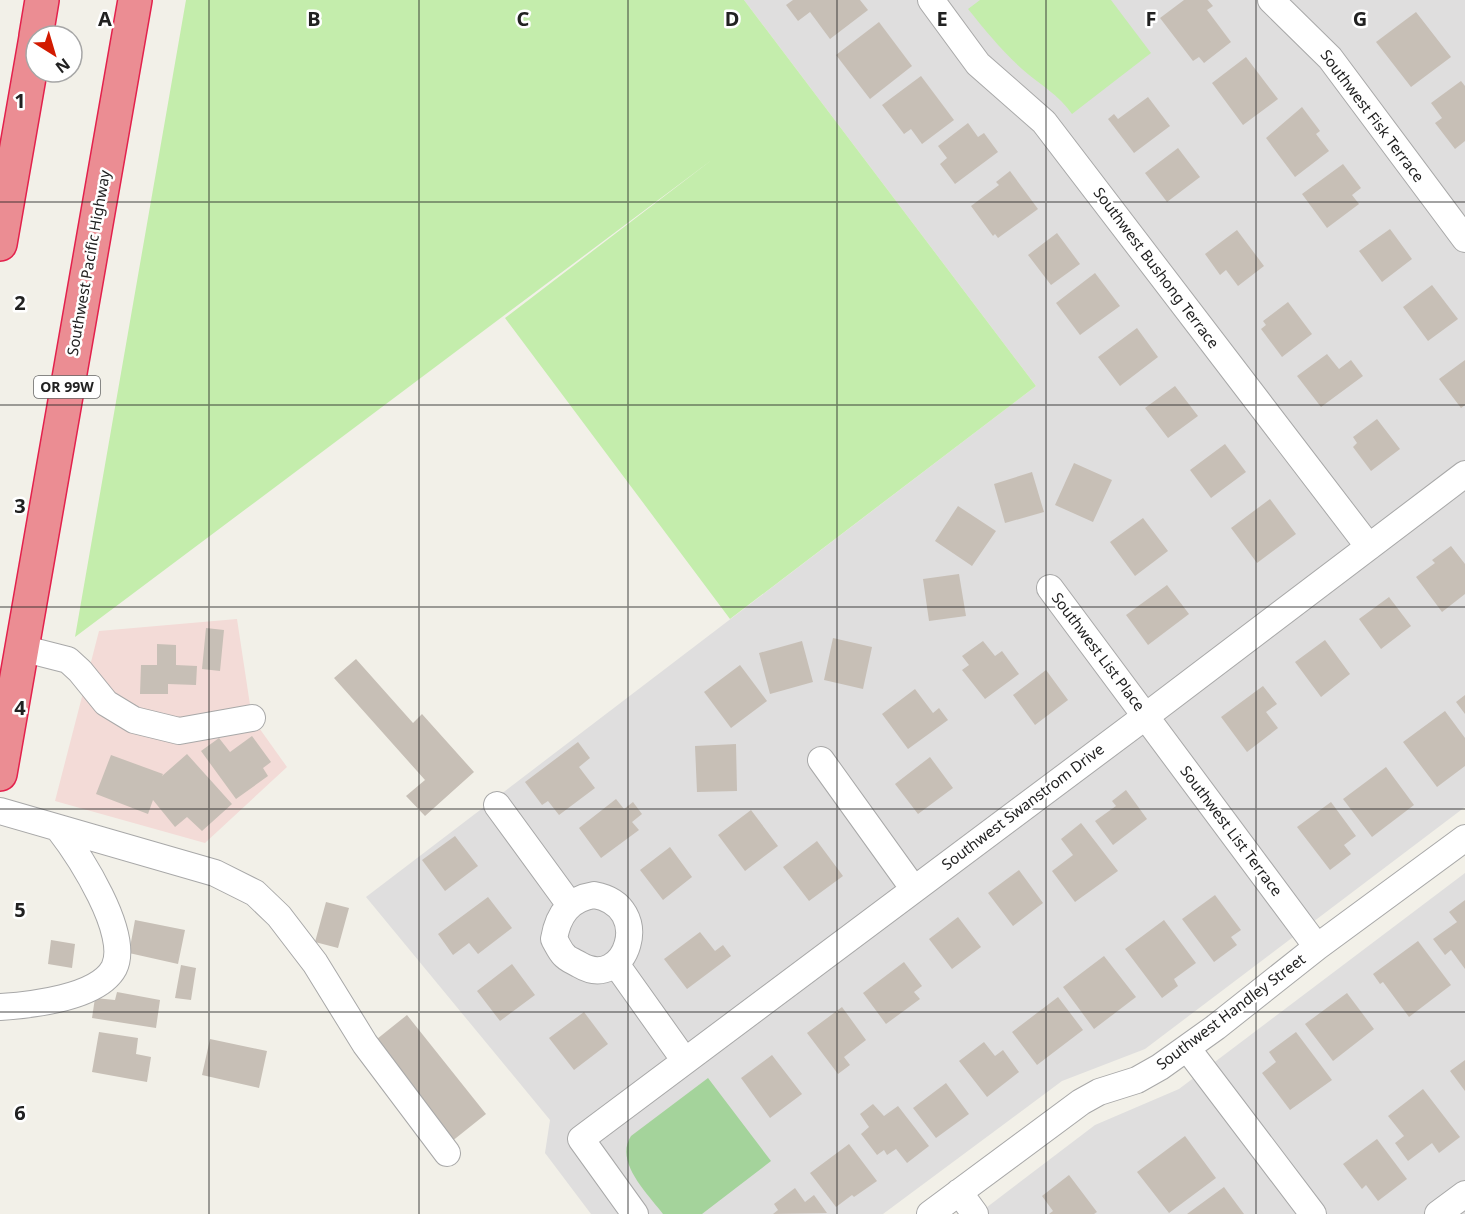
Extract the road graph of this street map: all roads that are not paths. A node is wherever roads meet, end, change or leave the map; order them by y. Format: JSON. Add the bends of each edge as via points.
{"nodes":[{"id":1,"x":42,"y":0,"type":"edge"},
{"id":2,"x":135,"y":0,"type":"edge"},
{"id":3,"x":931,"y":0,"type":"edge"},
{"id":4,"x":1271,"y":0,"type":"edge"},
{"id":5,"x":38,"y":24,"type":"edge"},
{"id":6,"x":28,"y":84,"type":"edge"},
{"id":7,"x":1465,"y":239,"type":"edge"},
{"id":8,"x":0,"y":244,"type":"edge"},
{"id":9,"x":1465,"y":474,"type":"edge"},
{"id":10,"x":1369,"y":547,"type":"junction"},
{"id":11,"x":1050,"y":588,"type":"dead end"},
{"id":12,"x":21,"y":648,"type":"junction"},
{"id":13,"x":1146,"y":716,"type":"junction"},
{"id":14,"x":252,"y":718,"type":"dead end"},
{"id":15,"x":821,"y":760,"type":"dead end"},
{"id":16,"x":0,"y":774,"type":"edge"},
{"id":17,"x":497,"y":805,"type":"dead end"},
{"id":18,"x":0,"y":811,"type":"edge"},
{"id":19,"x":58,"y":828,"type":"junction"},
{"id":20,"x":1465,"y":838,"type":"edge"},
{"id":21,"x":913,"y":888,"type":"junction"},
{"id":22,"x":570,"y":905,"type":"junction"},
{"id":23,"x":1317,"y":946,"type":"junction"},
{"id":24,"x":616,"y":964,"type":"junction"},
{"id":25,"x":0,"y":1007,"type":"edge"},
{"id":26,"x":1187,"y":1048,"type":"junction"},
{"id":27,"x":685,"y":1060,"type":"junction"},
{"id":28,"x":447,"y":1153,"type":"dead end"},
{"id":29,"x":959,"y":1192,"type":"junction"},
{"id":30,"x":1465,"y":1194,"type":"edge"},
{"id":31,"x":634,"y":1214,"type":"edge"},
{"id":32,"x":930,"y":1214,"type":"edge"},
{"id":33,"x":975,"y":1214,"type":"edge"},
{"id":34,"x":1313,"y":1214,"type":"edge"},
{"id":35,"x":1438,"y":1214,"type":"edge"}],
"edges":[{"from":1,"to":5,"type":"highway"},
{"from":2,"to":12,"type":"highway","name":"Southwest Pacific Highway","number":"OR 99W"},
{"from":3,"to":10,"type":"street","name":"Southwest Bushong Terrace","via":[[978,64],[1044,122]]},
{"from":4,"to":7,"type":"street","name":"Southwest Fisk Terrace","via":[[1330,58]]},
{"from":6,"to":8,"type":"highway"},
{"from":9,"to":10,"type":"street","name":"Southwest Swanstrom Drive"},
{"from":10,"to":13,"type":"street","name":"Southwest Swanstrom Drive"},
{"from":11,"to":13,"type":"street","name":"Southwest List Place"},
{"from":12,"to":14,"type":"street","via":[[68,660],[106,703],[134,720],[179,731]]},
{"from":12,"to":16,"type":"highway","name":"Southwest Pacific Highway","number":"OR 99W"},
{"from":13,"to":21,"type":"street","name":"Southwest Swanstrom Drive"},
{"from":13,"to":23,"type":"street","name":"Southwest List Terrace"},
{"from":15,"to":21,"type":"street"},
{"from":17,"to":22,"type":"street"},
{"from":18,"to":19,"type":"street"},
{"from":19,"to":25,"type":"street","via":[[80,856],[106,907],[118,957],[113,970],[97,986],[49,1002]]},
{"from":19,"to":28,"type":"street","via":[[215,873],[255,893],[279,915],[315,963],[365,1044]]},
{"from":20,"to":23,"type":"street","name":"Southwest Handley Street"},
{"from":21,"to":27,"type":"street","name":"Southwest Swanstrom Drive"},
{"from":22,"to":24,"type":"street","via":[[556,923],[554,939],[564,956],[588,970]]},
{"from":22,"to":24,"type":"street","via":[[580,897],[606,897],[627,918],[627,947]]},
{"from":23,"to":26,"type":"street","name":"Southwest Handley Street"},
{"from":24,"to":27,"type":"street"},
{"from":26,"to":29,"type":"street","name":"Southwest Handley Street","via":[[1137,1080],[1081,1102]]},
{"from":26,"to":34,"type":"street"},
{"from":27,"to":31,"type":"street","name":"Southwest Swanstrom Drive","via":[[581,1139]]},
{"from":29,"to":32,"type":"street","name":"Southwest Handley Street"},
{"from":29,"to":33,"type":"street"},
{"from":30,"to":35,"type":"street"}]}
